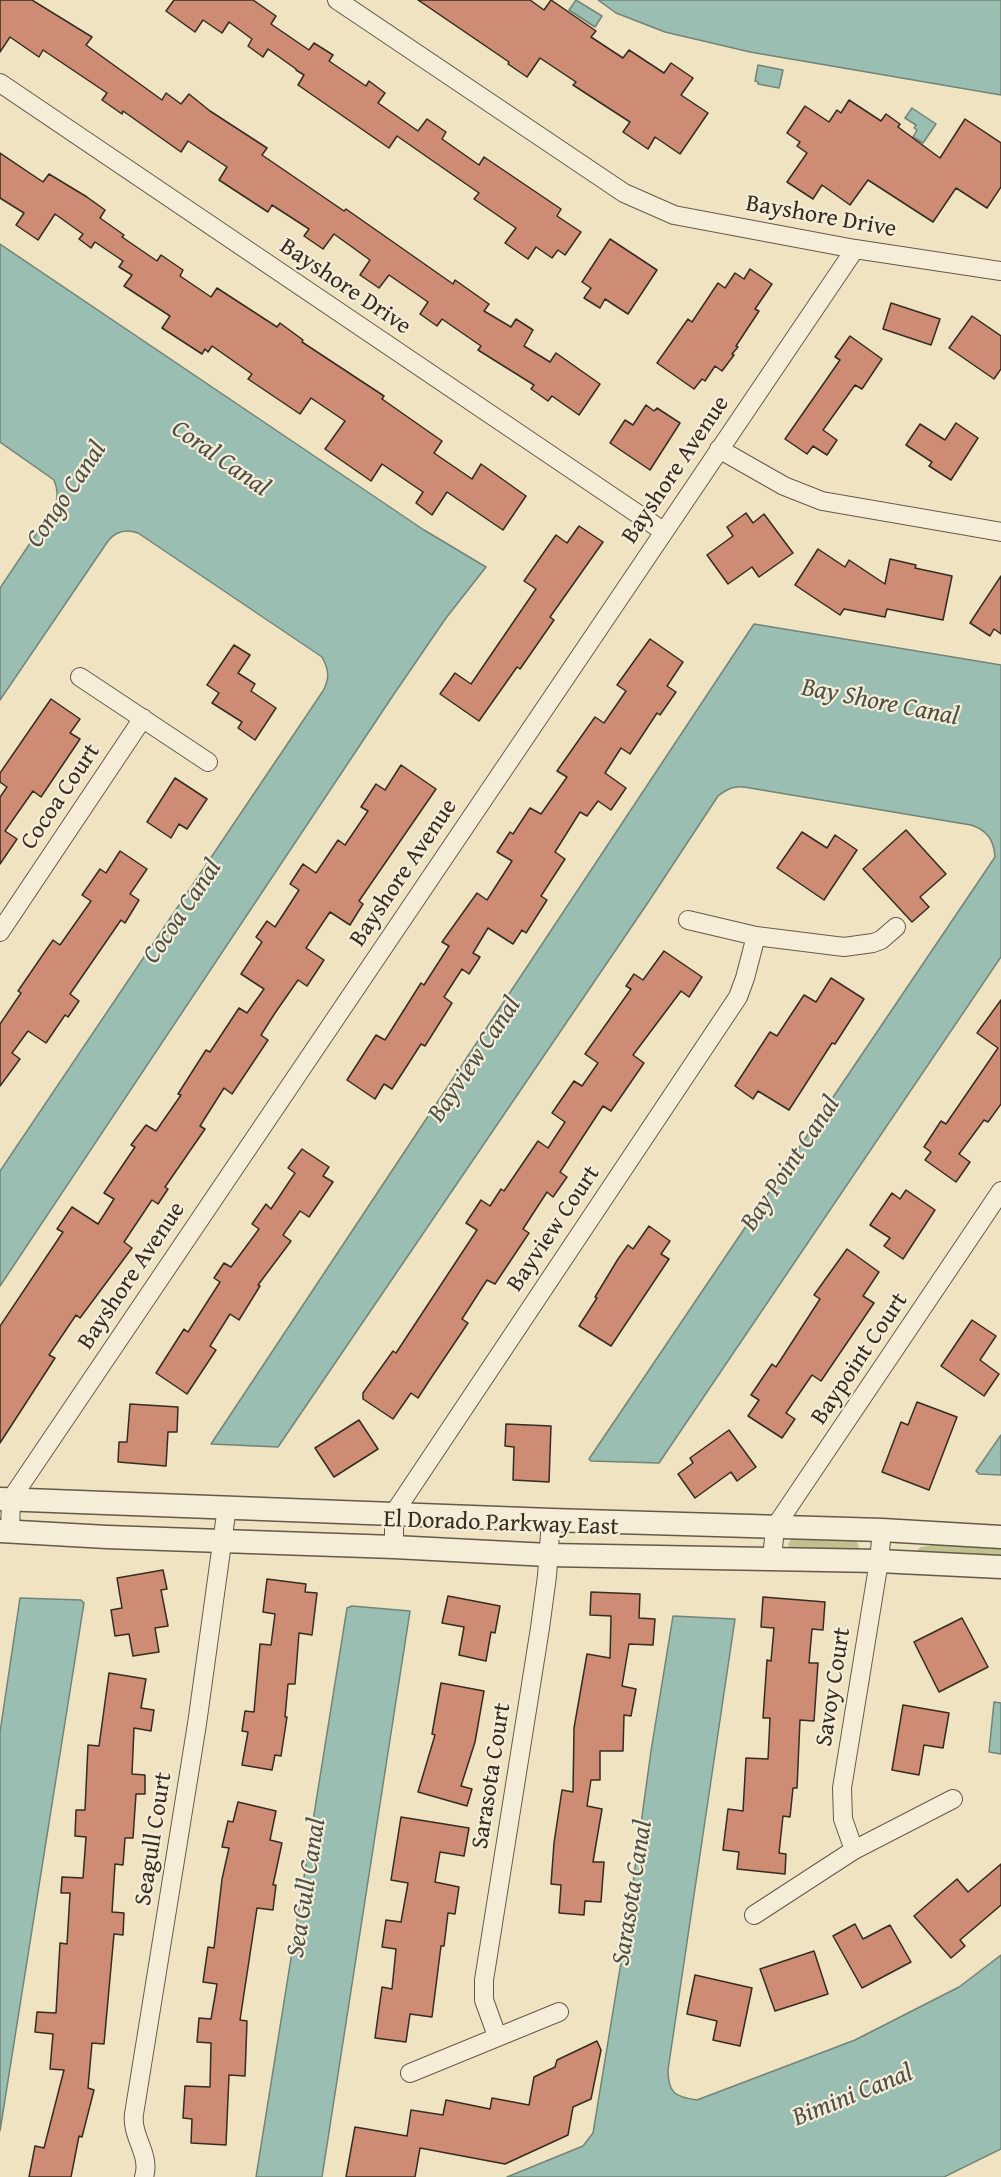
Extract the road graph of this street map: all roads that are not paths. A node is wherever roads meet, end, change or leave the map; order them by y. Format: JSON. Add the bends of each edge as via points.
{"nodes":[{"id":1,"x":337,"y":0,"type":"edge"},
{"id":2,"x":0,"y":83,"type":"edge"},
{"id":3,"x":855,"y":249,"type":"junction"},
{"id":4,"x":1001,"y":271,"type":"edge"},
{"id":5,"x":719,"y":449,"type":"junction"},
{"id":6,"x":663,"y":531,"type":"junction"},
{"id":7,"x":1001,"y":532,"type":"edge"},
{"id":8,"x":80,"y":677,"type":"dead end"},
{"id":9,"x":143,"y":718,"type":"junction"},
{"id":10,"x":208,"y":762,"type":"dead end"},
{"id":11,"x":688,"y":920,"type":"dead end"},
{"id":12,"x":896,"y":927,"type":"dead end"},
{"id":13,"x":0,"y":932,"type":"edge"},
{"id":14,"x":756,"y":936,"type":"junction"},
{"id":15,"x":1001,"y":1191,"type":"edge"},
{"id":16,"x":5,"y":1499,"type":"edge"},
{"id":17,"x":227,"y":1507,"type":"junction"},
{"id":18,"x":394,"y":1513,"type":"junction"},
{"id":19,"x":551,"y":1520,"type":"junction"},
{"id":20,"x":775,"y":1527,"type":"junction"},
{"id":21,"x":882,"y":1530,"type":"junction"},
{"id":22,"x":5,"y":1531,"type":"edge"},
{"id":23,"x":1001,"y":1538,"type":"edge"},
{"id":24,"x":223,"y":1541,"type":"junction"},
{"id":25,"x":393,"y":1547,"type":"junction"},
{"id":26,"x":548,"y":1555,"type":"junction"},
{"id":27,"x":772,"y":1559,"type":"junction"},
{"id":28,"x":879,"y":1561,"type":"junction"},
{"id":29,"x":1001,"y":1567,"type":"edge"},
{"id":30,"x":953,"y":1799,"type":"dead end"},
{"id":31,"x":854,"y":1850,"type":"junction"},
{"id":32,"x":754,"y":1915,"type":"dead end"},
{"id":33,"x":559,"y":2012,"type":"dead end"},
{"id":34,"x":497,"y":2036,"type":"junction"},
{"id":35,"x":410,"y":2073,"type":"dead end"},
{"id":36,"x":144,"y":2177,"type":"edge"}],
"edges":[{"from":1,"to":3,"type":"street","name":"Bayshore Drive","via":[[640,201],[674,215]]},
{"from":2,"to":6,"type":"street","name":"Bayshore Drive"},
{"from":3,"to":4,"type":"street","name":"Bayshore Drive"},
{"from":3,"to":5,"type":"street","name":"Bayshore Avenue"},
{"from":5,"to":6,"type":"street","name":"Bayshore Avenue"},
{"from":5,"to":7,"type":"street","via":[[784,486],[822,501]]},
{"from":6,"to":16,"type":"street","name":"Bayshore Avenue"},
{"from":8,"to":9,"type":"street"},
{"from":9,"to":10,"type":"street"},
{"from":9,"to":13,"type":"street","name":"Cocoa Court"},
{"from":11,"to":14,"type":"street"},
{"from":12,"to":14,"type":"street","via":[[881,940],[854,947]]},
{"from":14,"to":18,"type":"street","name":"Bayview Court","via":[[733,1005]]},
{"from":15,"to":20,"type":"street","name":"Baypoint Court"},
{"from":16,"to":17,"type":"street","name":"El Dorado Parkway East"},
{"from":16,"to":22,"type":"street"},
{"from":17,"to":18,"type":"street","name":"El Dorado Parkway East"},
{"from":17,"to":24,"type":"street","name":"Seagull Court"},
{"from":18,"to":19,"type":"street","name":"El Dorado Parkway East"},
{"from":18,"to":25,"type":"street"},
{"from":19,"to":20,"type":"street","name":"El Dorado Parkway East"},
{"from":19,"to":26,"type":"street","name":"Sarasota Court"},
{"from":20,"to":21,"type":"street","name":"El Dorado Parkway East"},
{"from":20,"to":27,"type":"street","name":"Baypoint Court"},
{"from":21,"to":23,"type":"street","name":"El Dorado Parkway East"},
{"from":21,"to":28,"type":"street","name":"Savoy Court"},
{"from":22,"to":24,"type":"street","name":"El Dorado Parkway East"},
{"from":24,"to":25,"type":"street","name":"El Dorado Parkway East"},
{"from":24,"to":36,"type":"street","name":"Seagull Court","via":[[134,2114],[134,2129],[146,2160]]},
{"from":25,"to":26,"type":"street","name":"El Dorado Parkway East"},
{"from":26,"to":27,"type":"street","name":"El Dorado Parkway East"},
{"from":26,"to":34,"type":"street","name":"Sarasota Court","via":[[484,1980],[484,2000]]},
{"from":27,"to":28,"type":"street","name":"El Dorado Parkway East"},
{"from":28,"to":29,"type":"street","name":"El Dorado Parkway East"},
{"from":28,"to":31,"type":"street","name":"Savoy Court","via":[[842,1788],[843,1819]]},
{"from":30,"to":31,"type":"street"},
{"from":31,"to":32,"type":"street"},
{"from":33,"to":34,"type":"street"},
{"from":34,"to":35,"type":"street"}]}
